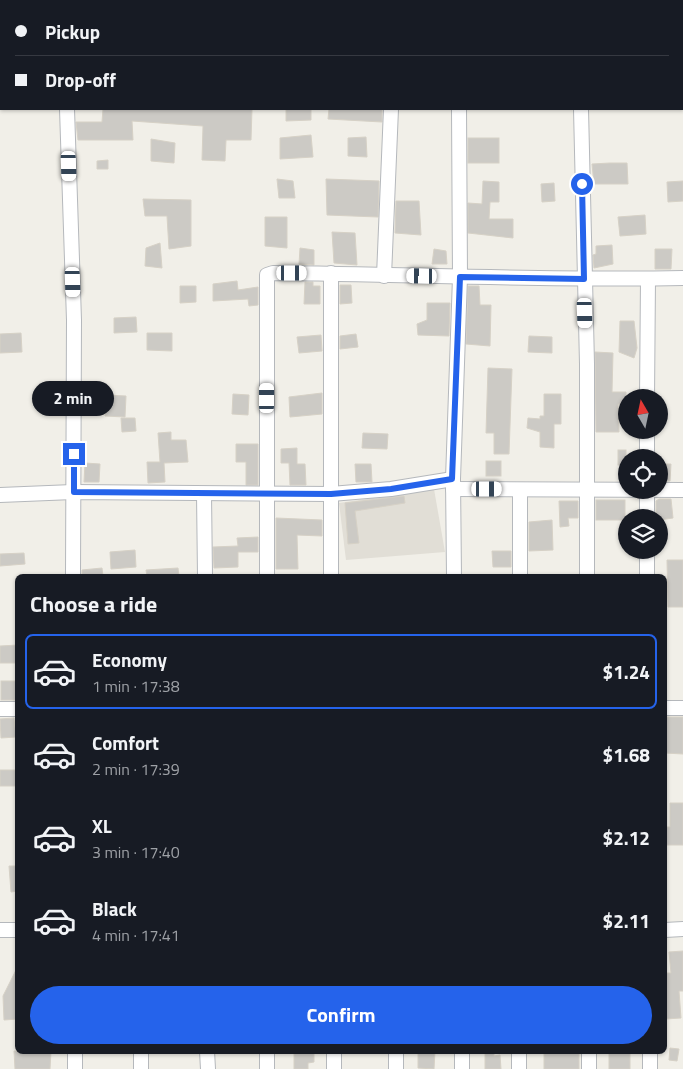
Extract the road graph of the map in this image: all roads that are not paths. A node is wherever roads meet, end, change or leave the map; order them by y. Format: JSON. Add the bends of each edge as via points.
{"nodes":[{"id":1,"x":67,"y":110,"type":"edge"},
{"id":2,"x":391,"y":110,"type":"edge"},
{"id":3,"x":459,"y":110,"type":"edge"},
{"id":4,"x":581,"y":110,"type":"edge"},
{"id":5,"x":331,"y":273,"type":"junction"},
{"id":6,"x":384,"y":276,"type":"junction"},
{"id":7,"x":460,"y":277,"type":"junction"},
{"id":8,"x":648,"y":278,"type":"junction"},
{"id":9,"x":683,"y":278,"type":"edge"},
{"id":10,"x":584,"y":279,"type":"junction"},
{"id":11,"x":648,"y":389,"type":"edge"},
{"id":12,"x":453,"y":484,"type":"junction"},
{"id":13,"x":520,"y":490,"type":"junction"},
{"id":14,"x":587,"y":490,"type":"junction"},
{"id":15,"x":618,"y":490,"type":"edge"},
{"id":16,"x":668,"y":490,"type":"edge"},
{"id":17,"x":683,"y":490,"type":"edge"},
{"id":18,"x":74,"y":492,"type":"junction"},
{"id":19,"x":204,"y":494,"type":"junction"},
{"id":20,"x":266,"y":494,"type":"junction"},
{"id":21,"x":331,"y":494,"type":"junction"},
{"id":22,"x":0,"y":495,"type":"edge"},
{"id":23,"x":647,"y":559,"type":"edge"},
{"id":24,"x":73,"y":574,"type":"edge"},
{"id":25,"x":204,"y":574,"type":"edge"},
{"id":26,"x":266,"y":574,"type":"edge"},
{"id":27,"x":331,"y":574,"type":"edge"},
{"id":28,"x":454,"y":574,"type":"edge"},
{"id":29,"x":520,"y":574,"type":"edge"},
{"id":30,"x":587,"y":574,"type":"edge"},
{"id":31,"x":647,"y":574,"type":"edge"},
{"id":32,"x":667,"y":708,"type":"edge"},
{"id":33,"x":683,"y":708,"type":"edge"},
{"id":34,"x":0,"y":709,"type":"edge"},
{"id":35,"x":15,"y":709,"type":"edge"},
{"id":36,"x":0,"y":930,"type":"edge"},
{"id":37,"x":15,"y":930,"type":"edge"},
{"id":38,"x":667,"y":930,"type":"edge"},
{"id":39,"x":683,"y":930,"type":"edge"},
{"id":40,"x":75,"y":1054,"type":"edge"},
{"id":41,"x":141,"y":1054,"type":"edge"},
{"id":42,"x":207,"y":1054,"type":"edge"},
{"id":43,"x":267,"y":1054,"type":"edge"},
{"id":44,"x":334,"y":1054,"type":"edge"},
{"id":45,"x":396,"y":1054,"type":"edge"},
{"id":46,"x":462,"y":1054,"type":"edge"},
{"id":47,"x":519,"y":1054,"type":"edge"},
{"id":48,"x":589,"y":1054,"type":"edge"},
{"id":49,"x":650,"y":1054,"type":"edge"},
{"id":50,"x":75,"y":1069,"type":"edge"},
{"id":51,"x":141,"y":1069,"type":"edge"},
{"id":52,"x":208,"y":1069,"type":"edge"},
{"id":53,"x":267,"y":1069,"type":"edge"},
{"id":54,"x":334,"y":1069,"type":"edge"},
{"id":55,"x":396,"y":1069,"type":"edge"},
{"id":56,"x":462,"y":1069,"type":"edge"},
{"id":57,"x":519,"y":1069,"type":"edge"},
{"id":58,"x":589,"y":1069,"type":"edge"},
{"id":59,"x":650,"y":1069,"type":"edge"}],
"edges":[{"from":1,"to":18,"type":"street","via":[[74,320]]},
{"from":2,"to":6,"type":"street"},
{"from":3,"to":7,"type":"street"},
{"from":4,"to":10,"type":"street"},
{"from":5,"to":6,"type":"street"},
{"from":5,"to":20,"type":"street","via":[[272,273],[266,277]]},
{"from":5,"to":21,"type":"street"},
{"from":6,"to":7,"type":"street"},
{"from":7,"to":10,"type":"street"},
{"from":7,"to":12,"type":"street"},
{"from":8,"to":9,"type":"street"},
{"from":8,"to":10,"type":"street"},
{"from":8,"to":11,"type":"street"},
{"from":10,"to":14,"type":"street"},
{"from":12,"to":13,"type":"street"},
{"from":12,"to":21,"type":"street"},
{"from":12,"to":28,"type":"street"},
{"from":13,"to":14,"type":"street"},
{"from":13,"to":29,"type":"street"},
{"from":14,"to":15,"type":"street"},
{"from":14,"to":30,"type":"street"},
{"from":16,"to":17,"type":"street"},
{"from":18,"to":19,"type":"street"},
{"from":18,"to":22,"type":"street"},
{"from":18,"to":24,"type":"street"},
{"from":19,"to":20,"type":"street"},
{"from":19,"to":25,"type":"street"},
{"from":20,"to":21,"type":"street"},
{"from":20,"to":26,"type":"street"},
{"from":21,"to":27,"type":"street"},
{"from":23,"to":31,"type":"street"},
{"from":32,"to":33,"type":"street"},
{"from":34,"to":35,"type":"street"},
{"from":36,"to":37,"type":"street"},
{"from":38,"to":39,"type":"street"},
{"from":40,"to":50,"type":"street"},
{"from":41,"to":51,"type":"street"},
{"from":42,"to":52,"type":"street"},
{"from":43,"to":53,"type":"street"},
{"from":44,"to":54,"type":"street"},
{"from":45,"to":55,"type":"street"},
{"from":46,"to":56,"type":"street"},
{"from":47,"to":57,"type":"street"},
{"from":48,"to":58,"type":"street"},
{"from":49,"to":59,"type":"street"}]}
